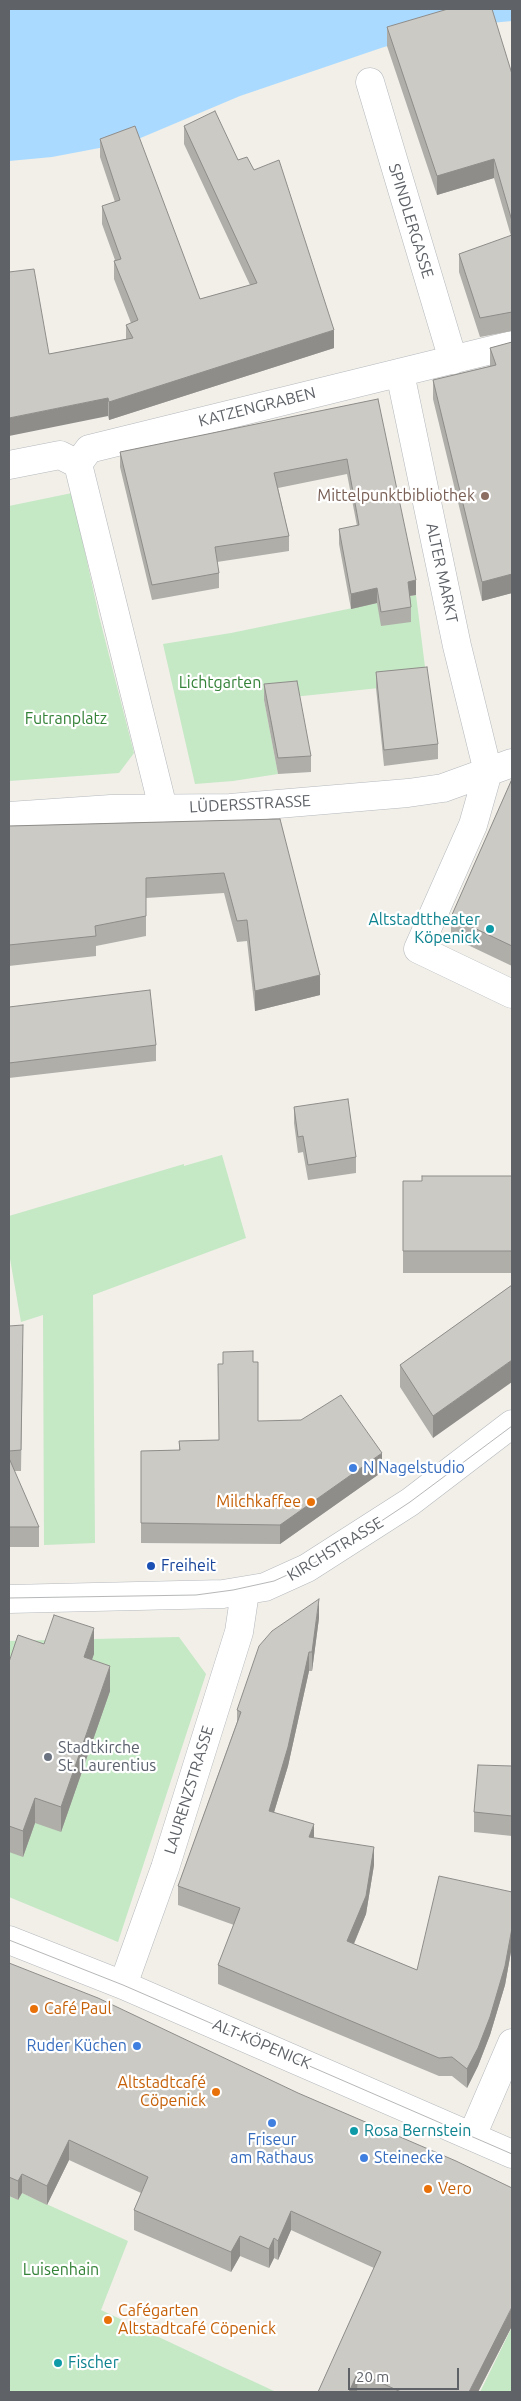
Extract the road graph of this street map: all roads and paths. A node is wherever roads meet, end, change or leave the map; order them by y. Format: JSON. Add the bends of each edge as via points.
{"nodes":[{"id":1,"x":370,"y":82,"type":"dead end"},
{"id":2,"x":512,"y":345,"type":"edge"},
{"id":3,"x":453,"y":360,"type":"junction"},
{"id":4,"x":400,"y":373,"type":"junction"},
{"id":5,"x":78,"y":464,"type":"junction"},
{"id":6,"x":9,"y":465,"type":"edge"},
{"id":7,"x":500,"y":767,"type":"edge"},
{"id":8,"x":163,"y":808,"type":"junction"},
{"id":9,"x":9,"y":816,"type":"edge"},
{"id":10,"x":512,"y":994,"type":"edge"},
{"id":11,"x":512,"y":1424,"type":"edge"},
{"id":12,"x":245,"y":1592,"type":"junction"},
{"id":13,"x":9,"y":1599,"type":"edge"},
{"id":14,"x":9,"y":1940,"type":"edge"},
{"id":15,"x":123,"y":1985,"type":"junction"},
{"id":16,"x":512,"y":2043,"type":"edge"},
{"id":17,"x":472,"y":2136,"type":"junction"},
{"id":18,"x":512,"y":2154,"type":"edge"}],
"edges":[{"from":1,"to":3,"type":"street","name":"SPINDLERGASSE"},
{"from":2,"to":3,"type":"street","name":"KATZENGRABEN"},
{"from":3,"to":4,"type":"street","name":"KATZENGRABEN"},
{"from":4,"to":5,"type":"street","name":"KATZENGRABEN","via":[[89,449]]},
{"from":4,"to":7,"type":"street","name":"ALTER MARKT","via":[[452,622]]},
{"from":5,"to":6,"type":"street","via":[[60,455]]},
{"from":5,"to":8,"type":"street"},
{"from":7,"to":8,"type":"street","name":"LÜDERSSTRASSE","via":[[443,788],[408,793],[230,808]]},
{"from":7,"to":10,"type":"street","name":"ALTER MARKT","via":[[418,949]]},
{"from":8,"to":9,"type":"street","name":"LÜDERSSTRASSE"},
{"from":11,"to":12,"type":"street","name":"KIRCHSTRASSE","via":[[410,1502],[327,1557],[278,1582]]},
{"from":12,"to":13,"type":"street","name":"KIRCHSTRASSE"},
{"from":12,"to":15,"type":"street","name":"LAURENZSTRASSE","via":[[239,1632],[165,1868]]},
{"from":14,"to":15,"type":"street","name":"ALT-KÖPENICK"},
{"from":15,"to":17,"type":"street","name":"ALT-KÖPENICK"},
{"from":16,"to":17,"type":"street"},
{"from":17,"to":18,"type":"street","name":"ALT-KÖPENICK"}]}
